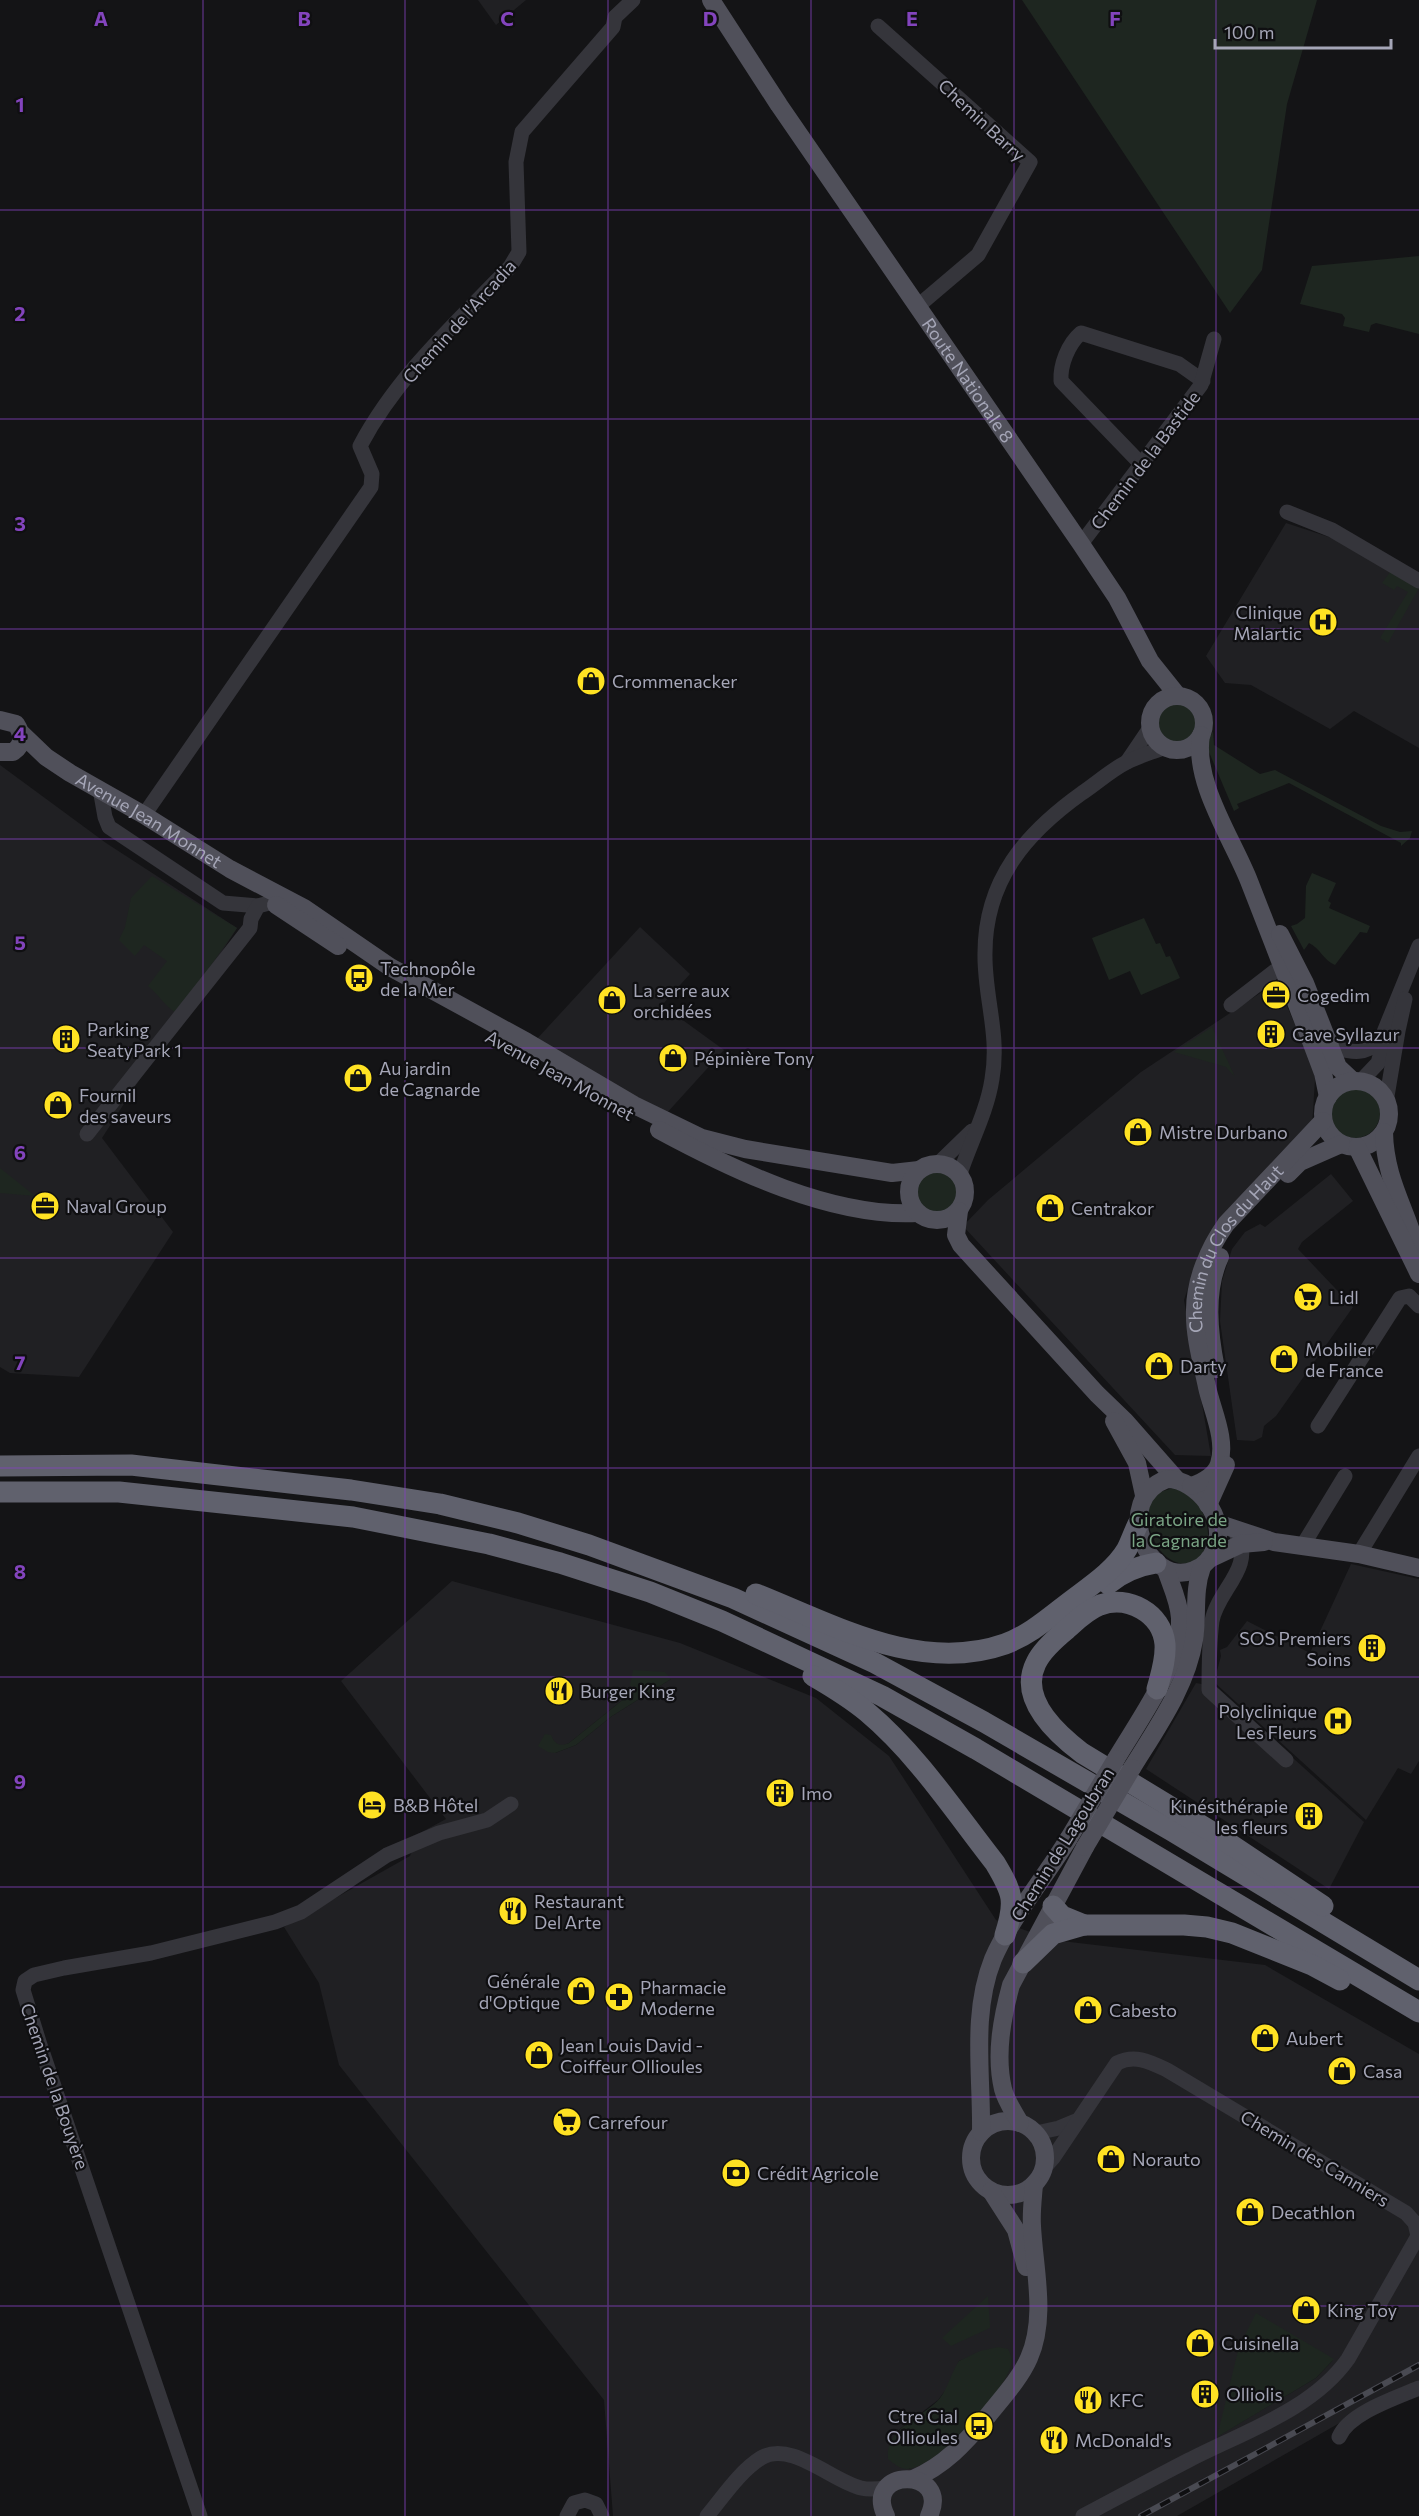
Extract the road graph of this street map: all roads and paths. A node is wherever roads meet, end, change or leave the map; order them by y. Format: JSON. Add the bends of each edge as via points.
{"nodes":[{"id":1,"x":633,"y":0,"type":"edge"},
{"id":2,"x":700,"y":0,"type":"edge"},
{"id":3,"x":711,"y":0,"type":"edge"},
{"id":4,"x":878,"y":26,"type":"dead end"},
{"id":5,"x":779,"y":105,"type":"junction"},
{"id":6,"x":918,"y":306,"type":"junction"},
{"id":7,"x":1214,"y":339,"type":"dead end"},
{"id":8,"x":1203,"y":381,"type":"junction"},
{"id":9,"x":1142,"y":465,"type":"junction"},
{"id":10,"x":1287,"y":512,"type":"dead end"},
{"id":11,"x":1081,"y":544,"type":"junction"},
{"id":12,"x":1419,"y":580,"type":"edge"},
{"id":13,"x":1150,"y":661,"type":"junction"},
{"id":14,"x":1178,"y":696,"type":"junction"},
{"id":15,"x":1152,"y":719,"type":"junction"},
{"id":16,"x":0,"y":720,"type":"edge"},
{"id":17,"x":22,"y":734,"type":"junction"},
{"id":18,"x":1202,"y":735,"type":"junction"},
{"id":19,"x":1169,"y":748,"type":"junction"},
{"id":20,"x":7,"y":752,"type":"edge"},
{"id":21,"x":1126,"y":762,"type":"junction"},
{"id":22,"x":70,"y":773,"type":"junction"},
{"id":23,"x":100,"y":789,"type":"junction"},
{"id":24,"x":1211,"y":797,"type":"junction"},
{"id":25,"x":144,"y":816,"type":"junction"},
{"id":26,"x":272,"y":902,"type":"junction"},
{"id":27,"x":224,"y":903,"type":"junction"},
{"id":28,"x":250,"y":928,"type":"junction"},
{"id":29,"x":1419,"y":946,"type":"edge"},
{"id":30,"x":1419,"y":962,"type":"edge"},
{"id":31,"x":1288,"y":963,"type":"junction"},
{"id":32,"x":1231,"y":1005,"type":"dead end"},
{"id":33,"x":1395,"y":1005,"type":"junction"},
{"id":34,"x":1326,"y":1035,"type":"junction"},
{"id":35,"x":1356,"y":1081,"type":"junction"},
{"id":36,"x":1328,"y":1097,"type":"junction"},
{"id":37,"x":1386,"y":1102,"type":"junction"},
{"id":38,"x":1323,"y":1122,"type":"junction"},
{"id":39,"x":976,"y":1126,"type":"junction"},
{"id":40,"x":1384,"y":1132,"type":"junction"},
{"id":41,"x":87,"y":1134,"type":"dead end"},
{"id":42,"x":1349,"y":1146,"type":"junction"},
{"id":43,"x":939,"y":1163,"type":"junction"},
{"id":44,"x":919,"y":1170,"type":"junction"},
{"id":45,"x":960,"y":1174,"type":"junction"},
{"id":46,"x":959,"y":1211,"type":"junction"},
{"id":47,"x":924,"y":1216,"type":"junction"},
{"id":48,"x":1419,"y":1257,"type":"edge"},
{"id":49,"x":973,"y":1260,"type":"junction"},
{"id":50,"x":1419,"y":1274,"type":"edge"},
{"id":51,"x":1419,"y":1306,"type":"edge"},
{"id":52,"x":1096,"y":1394,"type":"junction"},
{"id":53,"x":1318,"y":1426,"type":"dead end"},
{"id":54,"x":1419,"y":1456,"type":"edge"},
{"id":55,"x":0,"y":1466,"type":"edge"},
{"id":56,"x":1345,"y":1476,"type":"dead end"},
{"id":57,"x":1184,"y":1483,"type":"junction"},
{"id":58,"x":0,"y":1492,"type":"edge"},
{"id":59,"x":1144,"y":1495,"type":"junction"},
{"id":60,"x":1208,"y":1505,"type":"junction"},
{"id":61,"x":1138,"y":1524,"type":"junction"},
{"id":62,"x":1223,"y":1526,"type":"junction"},
{"id":63,"x":1274,"y":1542,"type":"junction"},
{"id":64,"x":589,"y":1545,"type":"junction"},
{"id":65,"x":1304,"y":1545,"type":"junction"},
{"id":66,"x":1359,"y":1554,"type":"junction"},
{"id":67,"x":1220,"y":1556,"type":"junction"},
{"id":68,"x":1161,"y":1566,"type":"junction"},
{"id":69,"x":1419,"y":1568,"type":"edge"},
{"id":70,"x":650,"y":1592,"type":"junction"},
{"id":71,"x":1036,"y":1663,"type":"junction"},
{"id":72,"x":1156,"y":1689,"type":"junction"},
{"id":73,"x":1286,"y":1760,"type":"dead end"},
{"id":74,"x":1124,"y":1763,"type":"junction"},
{"id":75,"x":511,"y":1804,"type":"dead end"},
{"id":76,"x":1046,"y":1875,"type":"junction"},
{"id":77,"x":1053,"y":1906,"type":"junction"},
{"id":78,"x":1084,"y":1925,"type":"junction"},
{"id":79,"x":1005,"y":1935,"type":"junction"},
{"id":80,"x":1023,"y":1963,"type":"junction"},
{"id":81,"x":1419,"y":1968,"type":"edge"},
{"id":82,"x":1419,"y":1980,"type":"edge"},
{"id":83,"x":1419,"y":2012,"type":"edge"},
{"id":84,"x":1419,"y":2022,"type":"edge"},
{"id":85,"x":1076,"y":2121,"type":"junction"},
{"id":86,"x":1020,"y":2123,"type":"junction"},
{"id":87,"x":981,"y":2132,"type":"junction"},
{"id":88,"x":1036,"y":2133,"type":"junction"},
{"id":89,"x":1044,"y":2168,"type":"junction"},
{"id":90,"x":1034,"y":2184,"type":"junction"},
{"id":91,"x":991,"y":2191,"type":"junction"},
{"id":92,"x":1015,"y":2379,"type":"junction"},
{"id":93,"x":1419,"y":2388,"type":"edge"},
{"id":94,"x":1339,"y":2437,"type":"dead end"},
{"id":95,"x":945,"y":2462,"type":"junction"},
{"id":96,"x":913,"y":2479,"type":"junction"},
{"id":97,"x":888,"y":2487,"type":"junction"},
{"id":98,"x":862,"y":2488,"type":"junction"},
{"id":99,"x":884,"y":2511,"type":"edge"},
{"id":100,"x":931,"y":2511,"type":"edge"},
{"id":101,"x":200,"y":2516,"type":"edge"},
{"id":102,"x":567,"y":2516,"type":"edge"},
{"id":103,"x":602,"y":2516,"type":"edge"},
{"id":104,"x":707,"y":2516,"type":"edge"},
{"id":105,"x":1083,"y":2516,"type":"edge"}],
"edges":[{"from":1,"to":25,"type":"street","name":"Chemin de l'Arcadia","via":[[522,132],[516,162],[519,252],[510,267],[420,360],[372,424],[360,446],[372,474],[371,487]]},
{"from":2,"to":5,"type":"main road","name":"Route Nationale 8"},
{"from":3,"to":5,"type":"main road","name":"Route Nationale 8"},
{"from":4,"to":6,"type":"street","name":"Chemin Barry","via":[[1030,162],[978,255]]},
{"from":5,"to":6,"type":"main road","name":"Route Nationale 8"},
{"from":6,"to":11,"type":"main road","name":"Route Nationale 8"},
{"from":7,"to":8,"type":"street","name":"Chemin de la Bastide"},
{"from":8,"to":9,"type":"street","name":"Chemin de la Bastide"},
{"from":8,"to":9,"type":"street","via":[[1179,364],[1136,350],[1081,333],[1073,339],[1060,370],[1061,381]]},
{"from":9,"to":11,"type":"street","name":"Chemin de la Bastide"},
{"from":10,"to":12,"type":"street","via":[[1332,530]]},
{"from":11,"to":13,"type":"main road","name":"Route Nationale 8","via":[[1117,598]]},
{"from":13,"to":14,"type":"main road","name":"Route Nationale 8"},
{"from":13,"to":15,"type":"main road","name":"Route Nationale 8"},
{"from":14,"to":15,"type":"main road","via":[[1163,700]]},
{"from":14,"to":18,"type":"main road","via":[[1192,700],[1201,709]]},
{"from":15,"to":19,"type":"main road","via":[[1158,742]]},
{"from":15,"to":21,"type":"street"},
{"from":16,"to":17,"type":"main road","name":"Avenue Jean Monnet","via":[[16,724]]},
{"from":17,"to":20,"type":"main road","via":[[21,744]]},
{"from":17,"to":22,"type":"main road","name":"Avenue Jean Monnet"},
{"from":18,"to":19,"type":"main road","via":[[1190,747]]},
{"from":18,"to":24,"type":"main road","via":[[1200,756]]},
{"from":19,"to":21,"type":"street"},
{"from":19,"to":24,"type":"main road","via":[[1188,764]]},
{"from":20,"to":22,"type":"main road","name":"Avenue Jean Monnet"},
{"from":21,"to":39,"type":"street","via":[[1044,822],[1001,879],[990,908],[985,953],[994,1026],[992,1079]]},
{"from":22,"to":23,"type":"main road","name":"Avenue Jean Monnet"},
{"from":23,"to":25,"type":"main road","name":"Avenue Jean Monnet"},
{"from":23,"to":27,"type":"street","via":[[109,826]]},
{"from":24,"to":31,"type":"main road"},
{"from":25,"to":26,"type":"main road","name":"Avenue Jean Monnet","via":[[230,869]]},
{"from":26,"to":27,"type":"street"},
{"from":26,"to":28,"type":"street","via":[[253,913]]},
{"from":26,"to":44,"type":"main road","name":"Avenue Jean Monnet","via":[[634,1105],[702,1138],[745,1149],[892,1173]]},
{"from":26,"to":47,"type":"main road","name":"Avenue Jean Monnet","via":[[382,976],[699,1151],[805,1195]]},
{"from":27,"to":28,"type":"street"},
{"from":28,"to":41,"type":"street"},
{"from":29,"to":33,"type":"street"},
{"from":30,"to":37,"type":"street","via":[[1398,1030]]},
{"from":31,"to":32,"type":"street"},
{"from":31,"to":34,"type":"main road"},
{"from":31,"to":36,"type":"main road"},
{"from":33,"to":34,"type":"street","via":[[1380,1042],[1369,1051],[1354,1053],[1336,1048]]},
{"from":33,"to":35,"type":"street","via":[[1378,1063]]},
{"from":34,"to":35,"type":"main road","via":[[1338,1067]]},
{"from":35,"to":36,"type":"main road","via":[[1338,1086]]},
{"from":35,"to":37,"type":"main road","via":[[1376,1088]]},
{"from":36,"to":38,"type":"main road"},
{"from":37,"to":40,"type":"main road","via":[[1389,1117]]},
{"from":38,"to":42,"type":"main road","via":[[1327,1130]]},
{"from":38,"to":57,"type":"main road","name":"Chemin du Clos du Haut","via":[[1226,1224],[1207,1259],[1196,1296],[1196,1324],[1221,1457],[1213,1474],[1200,1483]]},
{"from":39,"to":43,"type":"street"},
{"from":39,"to":45,"type":"street"},
{"from":40,"to":42,"type":"main road","via":[[1372,1143]]},
{"from":40,"to":48,"type":"main road","via":[[1392,1187],[1415,1238]]},
{"from":42,"to":50,"type":"main road"},
{"from":42,"to":60,"type":"main road","name":"Chemin du Clos du Haut","via":[[1300,1162],[1241,1224],[1217,1263],[1209,1318],[1228,1450],[1223,1474]]},
{"from":43,"to":44,"type":"main road"},
{"from":43,"to":45,"type":"main road"},
{"from":44,"to":47,"type":"main road","via":[[909,1190],[911,1203]]},
{"from":45,"to":46,"type":"main road","via":[[966,1190]]},
{"from":46,"to":47,"type":"main road","via":[[946,1219]]},
{"from":46,"to":49,"type":"main road","via":[[956,1235]]},
{"from":47,"to":49,"type":"main road"},
{"from":49,"to":52,"type":"main road"},
{"from":51,"to":53,"type":"street","via":[[1409,1296],[1401,1298]]},
{"from":52,"to":57,"type":"main road"},
{"from":52,"to":59,"type":"main road","via":[[1137,1463]]},
{"from":54,"to":66,"type":"street"},
{"from":55,"to":64,"type":"highway","via":[[131,1465],[351,1490],[440,1504]]},
{"from":56,"to":65,"type":"street"},
{"from":57,"to":59,"type":"main road","via":[[1167,1479],[1154,1484]]},
{"from":57,"to":60,"type":"main road"},
{"from":58,"to":70,"type":"highway","via":[[120,1492],[353,1517],[489,1544]]},
{"from":59,"to":61,"type":"main road"},
{"from":60,"to":62,"type":"main road"},
{"from":61,"to":64,"type":"highway","via":[[1126,1550],[1110,1570],[1032,1631],[1007,1643],[957,1654],[910,1651],[703,1573]]},
{"from":61,"to":68,"type":"main road","via":[[1148,1552]]},
{"from":62,"to":63,"type":"main road"},
{"from":62,"to":67,"type":"street"},
{"from":62,"to":67,"type":"main road","via":[[1218,1539]]},
{"from":63,"to":65,"type":"main road"},
{"from":63,"to":67,"type":"main road"},
{"from":64,"to":82,"type":"highway","via":[[733,1598],[875,1664],[1162,1825]]},
{"from":65,"to":66,"type":"main road"},
{"from":66,"to":69,"type":"main road"},
{"from":67,"to":68,"type":"main road","via":[[1180,1574]]},
{"from":67,"to":73,"type":"street","via":[[1234,1559],[1238,1569],[1213,1618],[1209,1690]]},
{"from":67,"to":74,"type":"main road","name":"Chemin de Lagoubran","via":[[1196,1589],[1194,1640],[1185,1673],[1162,1718]]},
{"from":68,"to":71,"type":"highway","via":[[1138,1566],[1125,1571],[1046,1638]]},
{"from":68,"to":72,"type":"main road","name":"Chemin de Lagoubran","via":[[1177,1603],[1180,1632],[1170,1667]]},
{"from":70,"to":79,"type":"highway","via":[[713,1630],[810,1674],[883,1727],[996,1863],[1013,1902]]},
{"from":70,"to":83,"type":"highway","via":[[882,1696]]},
{"from":71,"to":72,"type":"highway","via":[[1056,1638],[1088,1611],[1112,1602],[1129,1603],[1139,1606],[1162,1633],[1164,1665]]},
{"from":71,"to":81,"type":"highway","via":[[1033,1677],[1038,1707],[1062,1738]]},
{"from":72,"to":74,"type":"main road","name":"Chemin de Lagoubran"},
{"from":74,"to":76,"type":"main road","name":"Chemin de Lagoubran","bridge":true},
{"from":74,"to":77,"type":"main road","name":"Chemin de Lagoubran","bridge":true},
{"from":75,"to":101,"type":"street","name":"Chemin de la Bouyère","via":[[487,1820],[439,1833],[387,1855],[301,1912],[275,1923],[151,1953],[34,1975],[25,1981],[23,1990],[40,2045]]},
{"from":76,"to":77,"type":"main road","via":[[1044,1888]]},
{"from":76,"to":79,"type":"main road","name":"Chemin de Lagoubran"},
{"from":77,"to":78,"type":"highway","via":[[1062,1916]]},
{"from":77,"to":80,"type":"main road","name":"Chemin de Lagoubran"},
{"from":78,"to":80,"type":"highway","via":[[1053,1934]]},
{"from":78,"to":84,"type":"highway","via":[[1184,1925],[1232,1933],[1312,1965]]},
{"from":79,"to":87,"type":"main road","name":"Chemin de Lagoubran","via":[[987,1976],[980,2016]]},
{"from":80,"to":86,"type":"main road","name":"Chemin de Lagoubran","via":[[1008,1996],[1000,2052],[1003,2088]]},
{"from":85,"to":88,"type":"street"},
{"from":85,"to":89,"type":"street","name":"Chemin des Canniers"},
{"from":85,"to":105,"type":"street","name":"Chemin des Canniers","via":[[1117,2063],[1136,2058],[1149,2061],[1406,2213],[1415,2223],[1418,2236],[1348,2359],[1327,2383],[1287,2411]]},
{"from":86,"to":87,"type":"main road","via":[[995,2123]]},
{"from":86,"to":88,"type":"main road"},
{"from":87,"to":91,"type":"main road","via":[[972,2147],[971,2163],[976,2177]]},
{"from":88,"to":89,"type":"main road","via":[[1044,2149]]},
{"from":89,"to":90,"type":"main road"},
{"from":90,"to":91,"type":"main road","via":[[1009,2195]]},
{"from":90,"to":92,"type":"main road","via":[[1036,2337],[1028,2361]]},
{"from":91,"to":92,"type":"main road","via":[[1016,2230],[1026,2269],[1029,2311]]},
{"from":92,"to":95,"type":"main road"},
{"from":93,"to":94,"type":"street","via":[[1347,2424]]},
{"from":95,"to":96,"type":"main road"},
{"from":95,"to":100,"type":"main road","via":[[936,2480]]},
{"from":96,"to":97,"type":"main road","via":[[898,2480]]},
{"from":96,"to":100,"type":"main road","via":[[925,2486]]},
{"from":97,"to":98,"type":"street"},
{"from":97,"to":99,"type":"main road"},
{"from":98,"to":99,"type":"street"},
{"from":98,"to":104,"type":"street","via":[[793,2455],[765,2456],[753,2464]]},
{"from":102,"to":103,"type":"street","via":[[574,2503],[585,2500],[596,2504]]}]}
